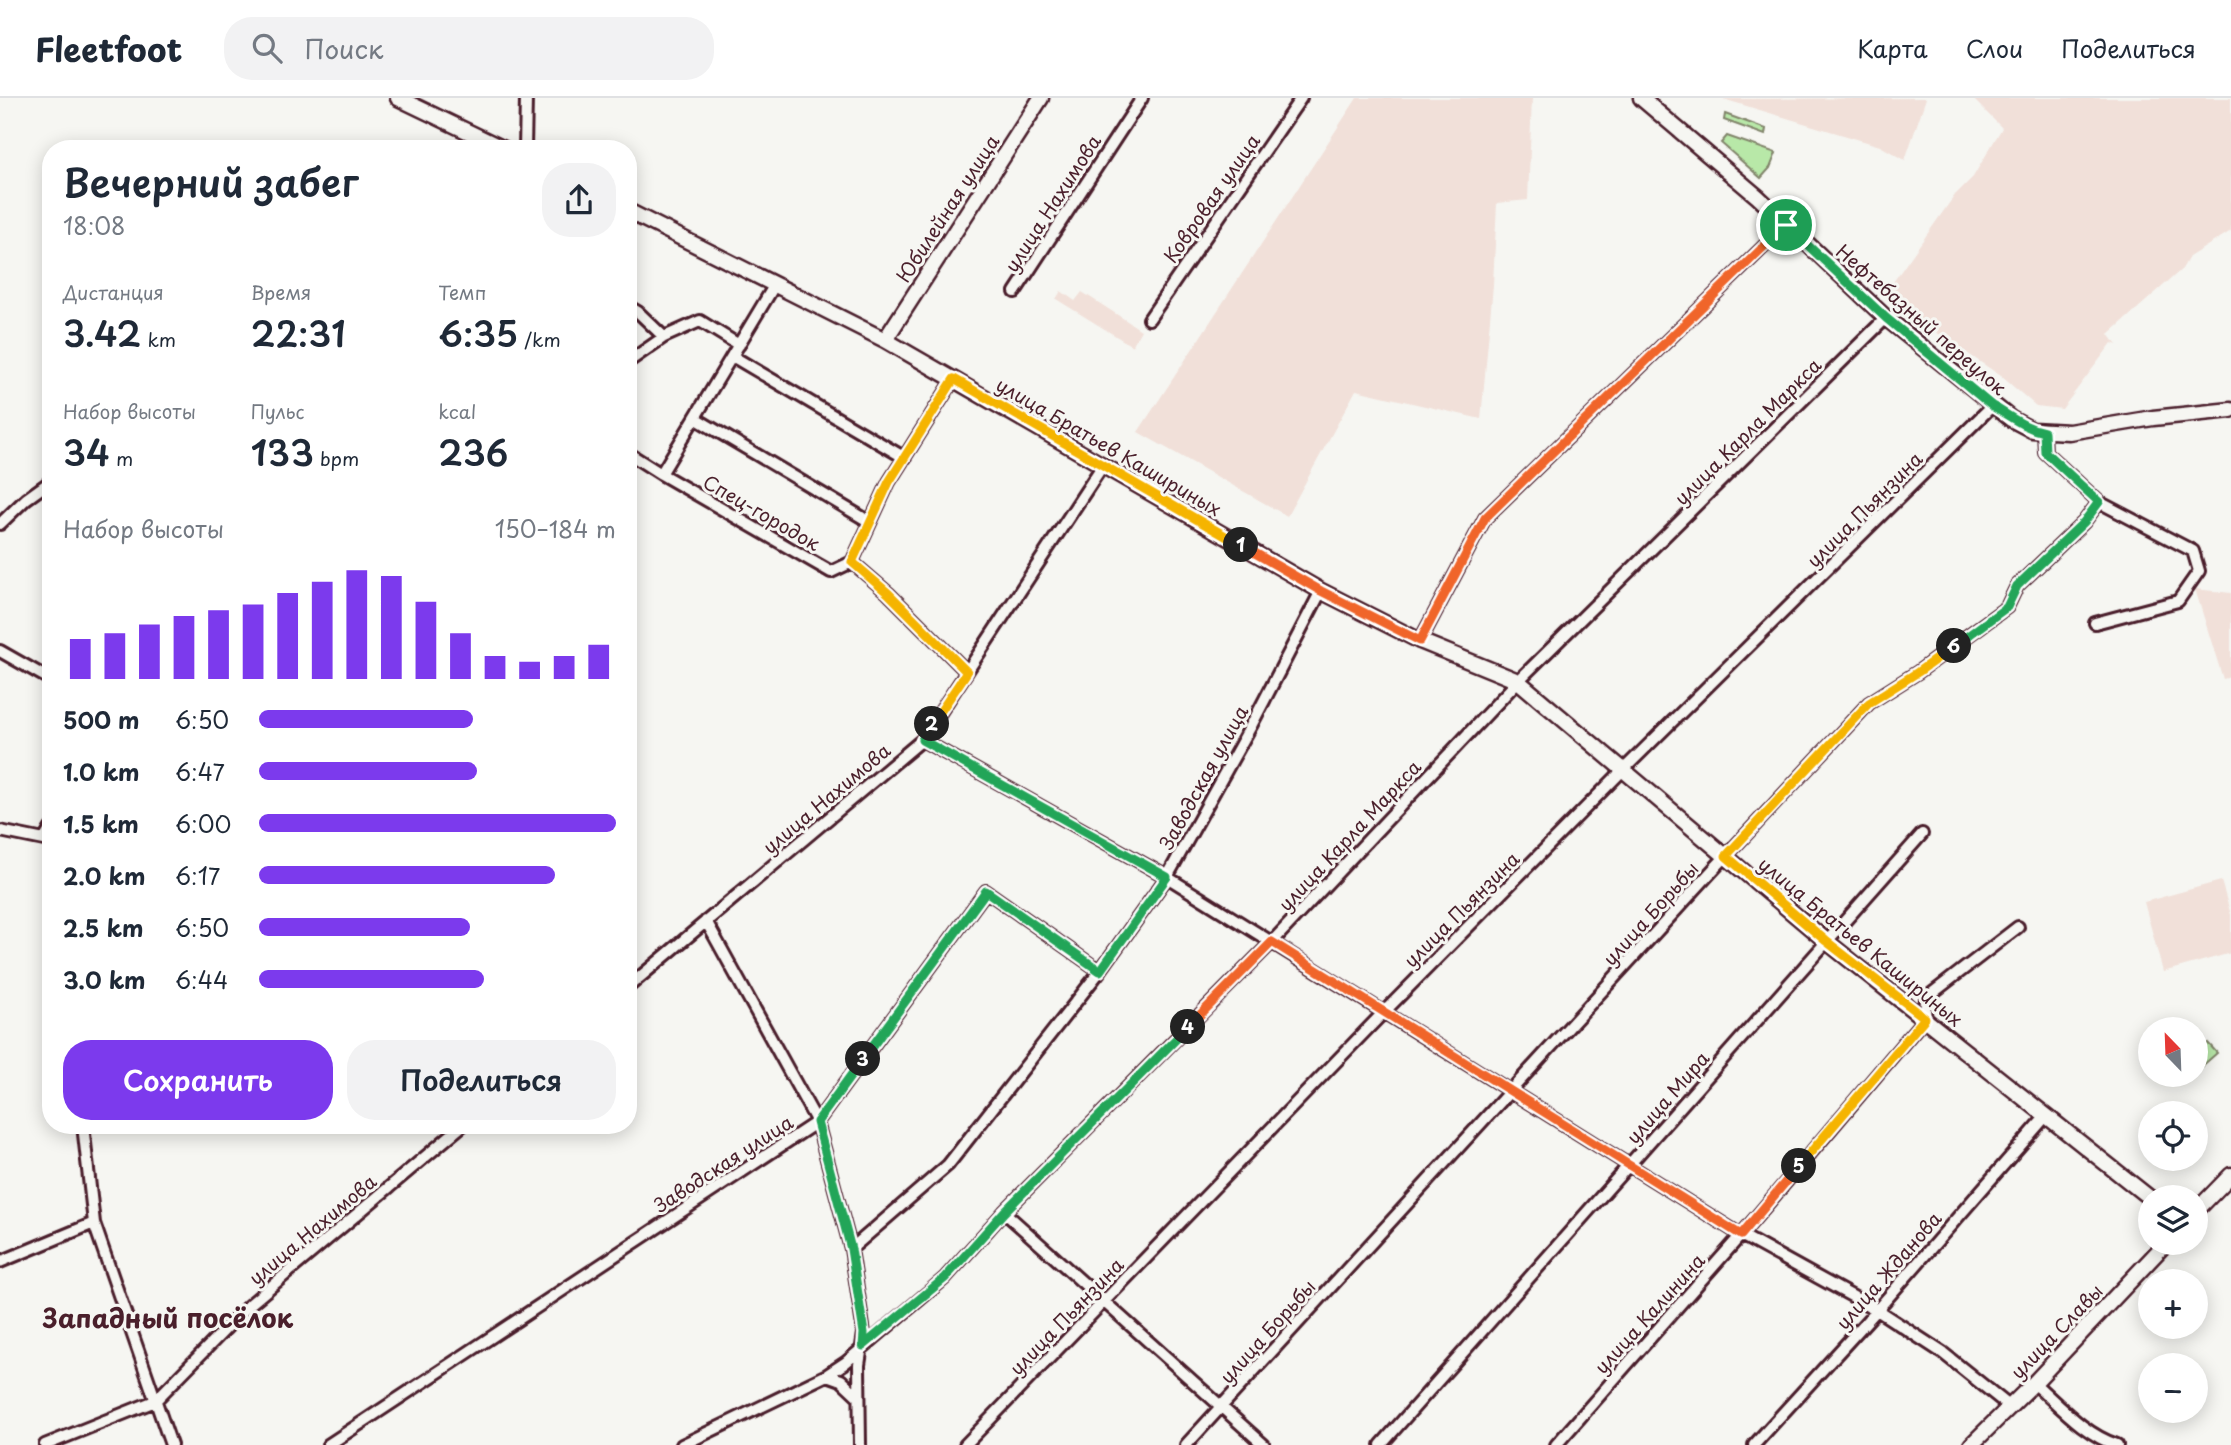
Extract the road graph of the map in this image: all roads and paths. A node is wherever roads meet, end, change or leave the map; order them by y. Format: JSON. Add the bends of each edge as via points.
{"nodes":[{"id":1,"x":398,"y":98,"type":"edge"},
{"id":2,"x":526,"y":98,"type":"edge"},
{"id":3,"x":1041,"y":98,"type":"edge"},
{"id":4,"x":1142,"y":98,"type":"edge"},
{"id":5,"x":1301,"y":98,"type":"edge"},
{"id":6,"x":1641,"y":98,"type":"edge"},
{"id":7,"x":485,"y":140,"type":"edge"},
{"id":8,"x":525,"y":140,"type":"edge"},
{"id":9,"x":637,"y":216,"type":"edge"},
{"id":10,"x":1786,"y":225,"type":"junction"},
{"id":11,"x":774,"y":286,"type":"junction"},
{"id":12,"x":1015,"y":292,"type":"dead end"},
{"id":13,"x":637,"y":311,"type":"edge"},
{"id":14,"x":1886,"y":318,"type":"junction"},
{"id":15,"x":1149,"y":319,"type":"dead end"},
{"id":16,"x":664,"y":337,"type":"junction"},
{"id":17,"x":885,"y":340,"type":"junction"},
{"id":18,"x":739,"y":345,"type":"junction"},
{"id":19,"x":637,"y":356,"type":"edge"},
{"id":20,"x":732,"y":356,"type":"junction"},
{"id":21,"x":954,"y":379,"type":"junction"},
{"id":22,"x":1992,"y":406,"type":"junction"},
{"id":23,"x":2231,"y":410,"type":"edge"},
{"id":24,"x":695,"y":418,"type":"junction"},
{"id":25,"x":2044,"y":432,"type":"junction"},
{"id":26,"x":905,"y":457,"type":"junction"},
{"id":27,"x":637,"y":459,"type":"edge"},
{"id":28,"x":1103,"y":465,"type":"junction"},
{"id":29,"x":662,"y":474,"type":"junction"},
{"id":30,"x":42,"y":487,"type":"edge"},
{"id":31,"x":2099,"y":502,"type":"junction"},
{"id":32,"x":870,"y":522,"type":"junction"},
{"id":33,"x":0,"y":524,"type":"edge"},
{"id":34,"x":852,"y":562,"type":"junction"},
{"id":35,"x":1321,"y":591,"type":"junction"},
{"id":36,"x":2095,"y":623,"type":"dead end"},
{"id":37,"x":1420,"y":641,"type":"junction"},
{"id":38,"x":0,"y":651,"type":"edge"},
{"id":39,"x":967,"y":672,"type":"junction"},
{"id":40,"x":42,"y":675,"type":"edge"},
{"id":41,"x":1518,"y":681,"type":"junction"},
{"id":42,"x":922,"y":740,"type":"junction"},
{"id":43,"x":1622,"y":771,"type":"junction"},
{"id":44,"x":0,"y":831,"type":"edge"},
{"id":45,"x":1922,"y":834,"type":"dead end"},
{"id":46,"x":42,"y":840,"type":"edge"},
{"id":47,"x":1726,"y":856,"type":"junction"},
{"id":48,"x":1167,"y":877,"type":"junction"},
{"id":49,"x":706,"y":921,"type":"junction"},
{"id":50,"x":2018,"y":927,"type":"dead end"},
{"id":51,"x":1826,"y":941,"type":"junction"},
{"id":52,"x":1272,"y":942,"type":"junction"},
{"id":53,"x":1100,"y":971,"type":"junction"},
{"id":54,"x":637,"y":979,"type":"edge"},
{"id":55,"x":1383,"y":1013,"type":"junction"},
{"id":56,"x":1925,"y":1018,"type":"junction"},
{"id":57,"x":1510,"y":1092,"type":"junction"},
{"id":58,"x":2046,"y":1116,"type":"junction"},
{"id":59,"x":817,"y":1122,"type":"junction"},
{"id":60,"x":84,"y":1134,"type":"edge"},
{"id":61,"x":452,"y":1134,"type":"edge"},
{"id":62,"x":1630,"y":1166,"type":"junction"},
{"id":63,"x":2231,"y":1175,"type":"edge"},
{"id":64,"x":2138,"y":1189,"type":"edge"},
{"id":65,"x":2208,"y":1199,"type":"edge"},
{"id":66,"x":1004,"y":1212,"type":"junction"},
{"id":67,"x":94,"y":1223,"type":"junction"},
{"id":68,"x":1741,"y":1235,"type":"junction"},
{"id":69,"x":851,"y":1249,"type":"junction"},
{"id":70,"x":2155,"y":1255,"type":"edge"},
{"id":71,"x":0,"y":1262,"type":"edge"},
{"id":72,"x":1103,"y":1303,"type":"junction"},
{"id":73,"x":1877,"y":1310,"type":"junction"},
{"id":74,"x":863,"y":1346,"type":"junction"},
{"id":75,"x":827,"y":1375,"type":"junction"},
{"id":76,"x":2034,"y":1383,"type":"junction"},
{"id":77,"x":859,"y":1397,"type":"junction"},
{"id":78,"x":155,"y":1401,"type":"junction"},
{"id":79,"x":2009,"y":1406,"type":"junction"},
{"id":80,"x":1221,"y":1407,"type":"junction"},
{"id":81,"x":45,"y":1445,"type":"edge"},
{"id":82,"x":171,"y":1445,"type":"edge"},
{"id":83,"x":328,"y":1445,"type":"edge"},
{"id":84,"x":682,"y":1445,"type":"edge"},
{"id":85,"x":860,"y":1445,"type":"edge"},
{"id":86,"x":965,"y":1445,"type":"edge"},
{"id":87,"x":1186,"y":1445,"type":"edge"},
{"id":88,"x":1264,"y":1445,"type":"edge"},
{"id":89,"x":1381,"y":1445,"type":"edge"},
{"id":90,"x":1556,"y":1445,"type":"edge"},
{"id":91,"x":1754,"y":1445,"type":"edge"},
{"id":92,"x":1971,"y":1445,"type":"edge"},
{"id":93,"x":2117,"y":1445,"type":"edge"}],
"edges":[{"from":1,"to":7,"type":"main road"},
{"from":2,"to":8,"type":"street"},
{"from":3,"to":17,"type":"main road","name":"Юбилейная улица"},
{"from":4,"to":12,"type":"street","name":"улица Нахимова"},
{"from":5,"to":15,"type":"street","name":"Ковровая улица"},
{"from":6,"to":10,"type":"main road","name":"Нефтебазный переулок"},
{"from":9,"to":11,"type":"main road","name":"улица Братьев Кашириных"},
{"from":10,"to":14,"type":"main road","name":"Нефтебазный переулок"},
{"from":10,"to":37,"type":"street","via":[[1485,518]]},
{"from":11,"to":17,"type":"main road","name":"улица Братьев Кашириных"},
{"from":11,"to":18,"type":"street"},
{"from":13,"to":16,"type":"street"},
{"from":14,"to":22,"type":"main road","name":"Нефтебазный переулок"},
{"from":14,"to":41,"type":"street","name":"улица Карла Маркса"},
{"from":16,"to":18,"type":"street","via":[[700,321]]},
{"from":16,"to":19,"type":"street"},
{"from":17,"to":21,"type":"main road","name":"улица Братьев Кашириных"},
{"from":18,"to":20,"type":"street"},
{"from":20,"to":24,"type":"street"},
{"from":20,"to":26,"type":"street"},
{"from":21,"to":26,"type":"street"},
{"from":21,"to":28,"type":"main road","name":"улица Братьев Кашириных"},
{"from":22,"to":25,"type":"main road","name":"Нефтебазный переулок","via":[[2032,430]]},
{"from":22,"to":43,"type":"street","name":"улица Пьянзина"},
{"from":23,"to":25,"type":"main road","name":"Нефтебазный переулок"},
{"from":24,"to":29,"type":"street"},
{"from":24,"to":32,"type":"street"},
{"from":25,"to":31,"type":"street","via":[[2045,452]]},
{"from":26,"to":32,"type":"street"},
{"from":27,"to":29,"type":"street","name":"Спец-городок"},
{"from":28,"to":35,"type":"main road","name":"улица Братьев Кашириных"},
{"from":28,"to":39,"type":"street","name":"улица Нахимова"},
{"from":29,"to":34,"type":"street","name":"Спец-городок","via":[[831,572]]},
{"from":30,"to":33,"type":"street"},
{"from":31,"to":36,"type":"street","via":[[2193,551],[2200,571],[2178,601]]},
{"from":31,"to":47,"type":"street","name":"улица Борьбы","via":[[2017,586],[2007,607],[1869,703]]},
{"from":32,"to":34,"type":"street"},
{"from":34,"to":39,"type":"street"},
{"from":35,"to":37,"type":"main road","name":"улица Братьев Кашириных"},
{"from":35,"to":48,"type":"street","name":"Заводская улица"},
{"from":37,"to":41,"type":"main road","name":"улица Братьев Кашириных"},
{"from":38,"to":40,"type":"street"},
{"from":39,"to":42,"type":"street","name":"улица Нахимова"},
{"from":41,"to":43,"type":"main road","name":"улица Братьев Кашириных"},
{"from":41,"to":52,"type":"street","name":"улица Карла Маркса"},
{"from":42,"to":48,"type":"street"},
{"from":42,"to":49,"type":"street","name":"улица Нахимова"},
{"from":43,"to":47,"type":"main road","name":"улица Братьев Кашириных"},
{"from":43,"to":55,"type":"street","name":"улица Пьянзина"},
{"from":44,"to":46,"type":"street"},
{"from":45,"to":51,"type":"street","name":"улица Мира"},
{"from":47,"to":51,"type":"main road","name":"улица Братьев Кашириных"},
{"from":47,"to":57,"type":"street","name":"улица Борьбы"},
{"from":48,"to":52,"type":"street"},
{"from":48,"to":53,"type":"street","name":"Заводская улица"},
{"from":49,"to":54,"type":"street","name":"улица Нахимова"},
{"from":49,"to":59,"type":"street"},
{"from":50,"to":56,"type":"street","name":"улица Калинина","via":[[1926,998]]},
{"from":51,"to":56,"type":"main road","name":"улица Братьев Кашириных"},
{"from":51,"to":62,"type":"street","name":"улица Мира"},
{"from":52,"to":55,"type":"street"},
{"from":52,"to":66,"type":"street","name":"улица Карла Маркса"},
{"from":53,"to":59,"type":"street","name":"Заводская улица","via":[[986,891]]},
{"from":53,"to":69,"type":"street","name":"Заводская улица","via":[[948,1165]]},
{"from":55,"to":57,"type":"street"},
{"from":55,"to":72,"type":"street","name":"улица Пьянзина"},
{"from":56,"to":58,"type":"main road","name":"улица Братьев Кашириных"},
{"from":56,"to":68,"type":"street","name":"улица Калинина"},
{"from":57,"to":62,"type":"street"},
{"from":57,"to":80,"type":"street","name":"улица Борьбы"},
{"from":58,"to":64,"type":"main road","name":"улица Братьев Кашириных"},
{"from":58,"to":73,"type":"street","name":"улица Жданова"},
{"from":59,"to":69,"type":"street"},
{"from":59,"to":83,"type":"street","name":"Заводская улица"},
{"from":60,"to":67,"type":"street"},
{"from":61,"to":78,"type":"street","name":"улица Нахимова","via":[[248,1306]]},
{"from":62,"to":68,"type":"street"},
{"from":62,"to":89,"type":"street","name":"улица Мира"},
{"from":63,"to":65,"type":"main road"},
{"from":66,"to":72,"type":"street"},
{"from":66,"to":74,"type":"street","name":"улица Карла Маркса","via":[[945,1278]]},
{"from":67,"to":71,"type":"street"},
{"from":67,"to":78,"type":"street"},
{"from":68,"to":73,"type":"street"},
{"from":68,"to":90,"type":"street","name":"улица Калинина"},
{"from":69,"to":74,"type":"street"},
{"from":70,"to":76,"type":"main road","name":"улица Славы"},
{"from":72,"to":80,"type":"street"},
{"from":72,"to":86,"type":"street","name":"улица Пьянзина"},
{"from":73,"to":79,"type":"street","via":[[1943,1353]]},
{"from":73,"to":91,"type":"street","name":"улица Жданова"},
{"from":74,"to":75,"type":"street","name":"улица Карла Маркса"},
{"from":74,"to":77,"type":"street"},
{"from":75,"to":77,"type":"street","via":[[841,1380]]},
{"from":75,"to":84,"type":"street","name":"улица Карла Маркса"},
{"from":76,"to":79,"type":"main road","name":"улица Славы"},
{"from":76,"to":93,"type":"street","via":[[2091,1432]]},
{"from":77,"to":85,"type":"street"},
{"from":78,"to":81,"type":"street","name":"улица Нахимова"},
{"from":78,"to":82,"type":"street"},
{"from":79,"to":92,"type":"main road","name":"улица Славы"},
{"from":80,"to":87,"type":"street","name":"улица Борьбы"},
{"from":80,"to":88,"type":"street"}]}
